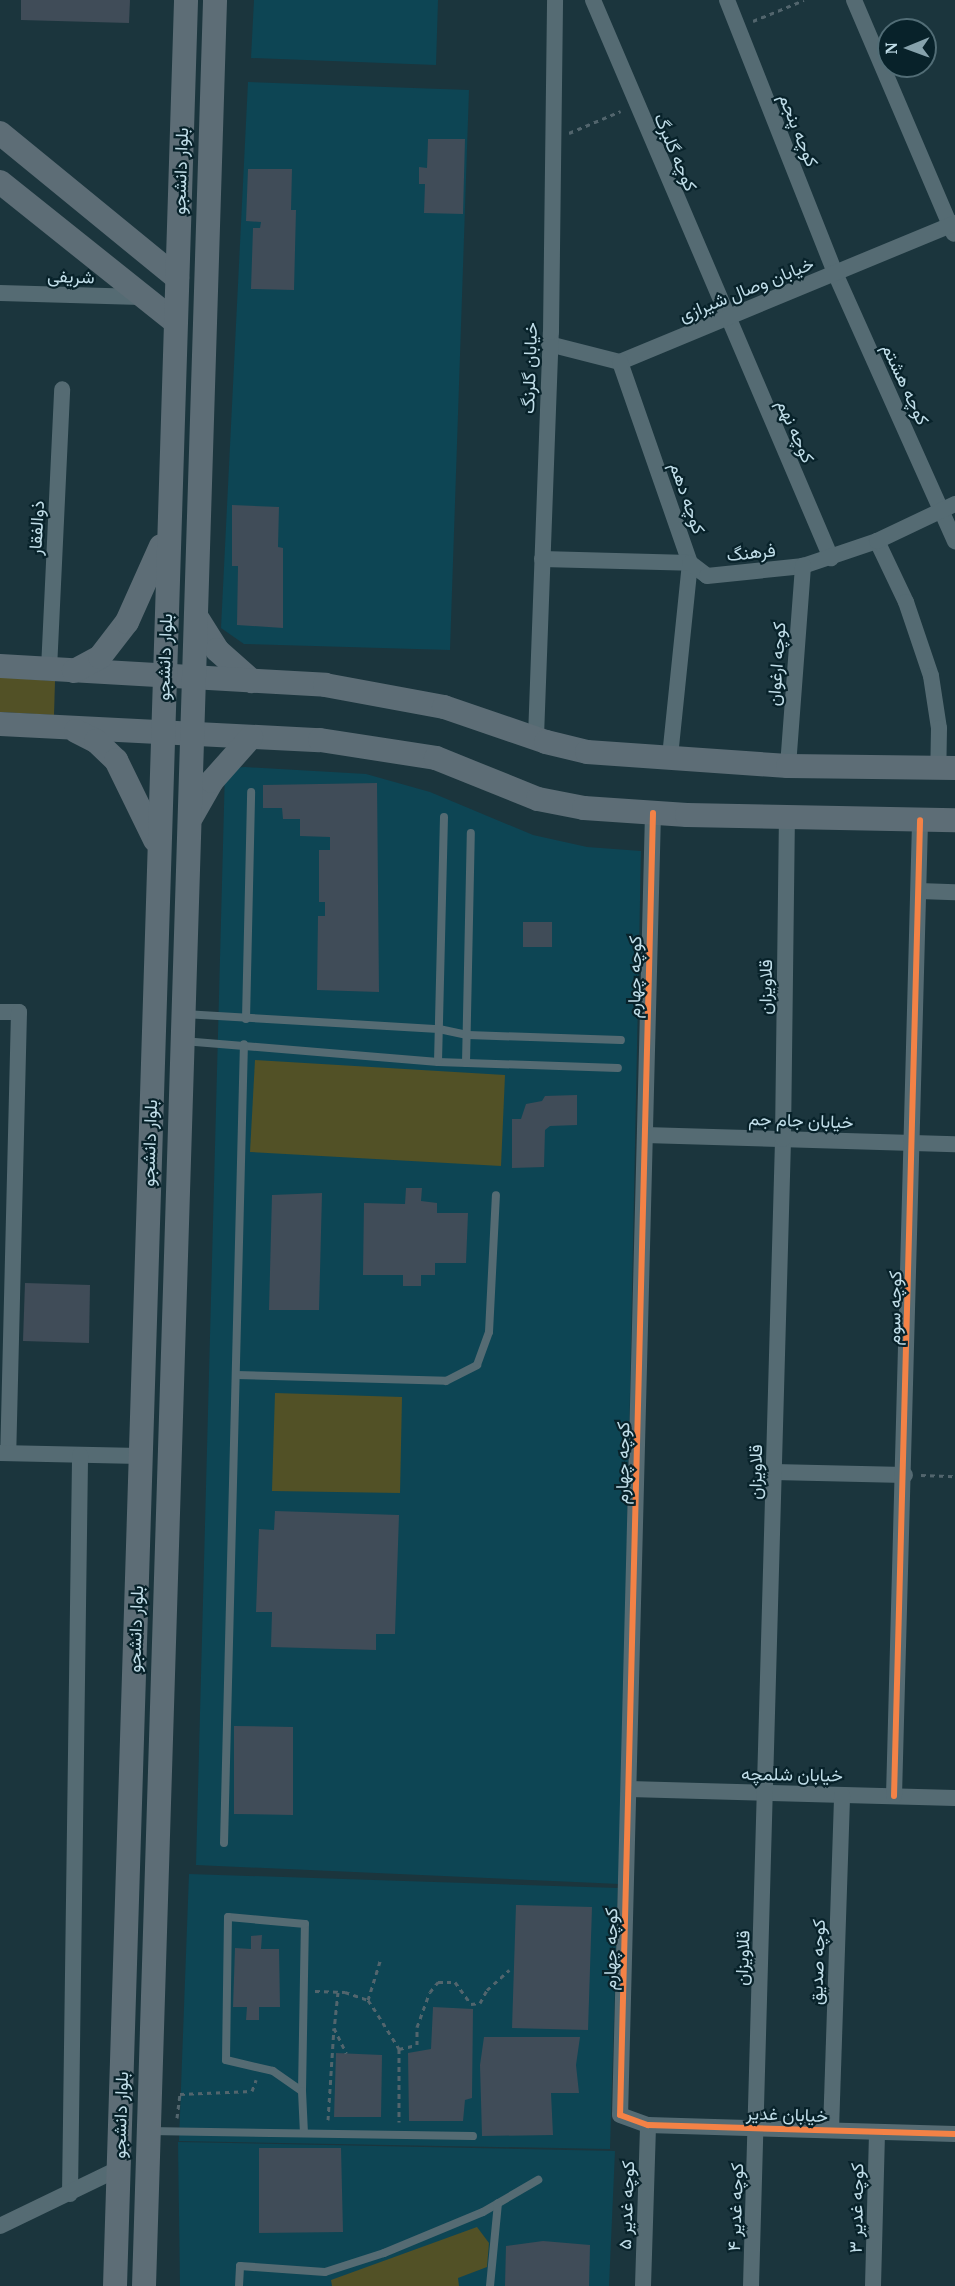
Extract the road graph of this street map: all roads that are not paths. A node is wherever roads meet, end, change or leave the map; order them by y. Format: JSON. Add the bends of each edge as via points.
{"nodes":[{"id":1,"x":186,"y":0,"type":"edge"},
{"id":2,"x":215,"y":0,"type":"edge"},
{"id":3,"x":555,"y":0,"type":"edge"},
{"id":4,"x":592,"y":0,"type":"edge"},
{"id":5,"x":727,"y":0,"type":"edge"},
{"id":6,"x":854,"y":0,"type":"edge"},
{"id":7,"x":0,"y":133,"type":"edge"},
{"id":8,"x":0,"y":182,"type":"edge"},
{"id":9,"x":69,"y":191,"type":"junction"},
{"id":10,"x":42,"y":219,"type":"junction"},
{"id":11,"x":954,"y":228,"type":"edge"},
{"id":12,"x":835,"y":273,"type":"junction"},
{"id":13,"x":177,"y":278,"type":"junction"},
{"id":14,"x":0,"y":293,"type":"edge"},
{"id":15,"x":141,"y":297,"type":"junction"},
{"id":16,"x":726,"y":318,"type":"junction"},
{"id":17,"x":174,"y":321,"type":"junction"},
{"id":18,"x":549,"y":344,"type":"junction"},
{"id":19,"x":620,"y":362,"type":"junction"},
{"id":20,"x":62,"y":389,"type":"dead end"},
{"id":21,"x":949,"y":507,"type":"edge"},
{"id":22,"x":168,"y":526,"type":"junction"},
{"id":23,"x":877,"y":541,"type":"junction"},
{"id":24,"x":955,"y":541,"type":"edge"},
{"id":25,"x":831,"y":558,"type":"junction"},
{"id":26,"x":543,"y":559,"type":"junction"},
{"id":27,"x":690,"y":563,"type":"junction"},
{"id":28,"x":803,"y":566,"type":"junction"},
{"id":29,"x":196,"y":615,"type":"junction"},
{"id":30,"x":0,"y":666,"type":"edge"},
{"id":31,"x":49,"y":669,"type":"junction"},
{"id":32,"x":74,"y":670,"type":"junction"},
{"id":33,"x":164,"y":676,"type":"junction"},
{"id":34,"x":194,"y":677,"type":"junction"},
{"id":35,"x":252,"y":681,"type":"junction"},
{"id":36,"x":0,"y":724,"type":"edge"},
{"id":37,"x":71,"y":728,"type":"junction"},
{"id":38,"x":162,"y":733,"type":"junction"},
{"id":39,"x":192,"y":734,"type":"junction"},
{"id":40,"x":251,"y":737,"type":"junction"},
{"id":41,"x":536,"y":737,"type":"junction"},
{"id":42,"x":670,"y":758,"type":"junction"},
{"id":43,"x":788,"y":766,"type":"junction"},
{"id":44,"x":947,"y":767,"type":"edge"},
{"id":45,"x":251,"y":792,"type":"dead end"},
{"id":46,"x":653,"y":813,"type":"junction"},
{"id":47,"x":444,"y":817,"type":"dead end"},
{"id":48,"x":788,"y":817,"type":"junction"},
{"id":49,"x":920,"y":820,"type":"junction"},
{"id":50,"x":955,"y":820,"type":"edge"},
{"id":51,"x":190,"y":821,"type":"junction"},
{"id":52,"x":471,"y":833,"type":"dead end"},
{"id":53,"x":158,"y":847,"type":"junction"},
{"id":54,"x":919,"y":891,"type":"junction"},
{"id":55,"x":955,"y":892,"type":"edge"},
{"id":56,"x":0,"y":1012,"type":"edge"},
{"id":57,"x":184,"y":1014,"type":"junction"},
{"id":58,"x":246,"y":1019,"type":"junction"},
{"id":59,"x":439,"y":1029,"type":"junction"},
{"id":60,"x":468,"y":1035,"type":"junction"},
{"id":61,"x":621,"y":1040,"type":"dead end"},
{"id":62,"x":183,"y":1041,"type":"junction"},
{"id":63,"x":244,"y":1044,"type":"junction"},
{"id":64,"x":438,"y":1062,"type":"junction"},
{"id":65,"x":466,"y":1063,"type":"junction"},
{"id":66,"x":618,"y":1068,"type":"dead end"},
{"id":67,"x":645,"y":1135,"type":"junction"},
{"id":68,"x":783,"y":1139,"type":"junction"},
{"id":69,"x":913,"y":1143,"type":"junction"},
{"id":70,"x":955,"y":1144,"type":"edge"},
{"id":71,"x":496,"y":1195,"type":"dead end"},
{"id":72,"x":236,"y":1375,"type":"junction"},
{"id":73,"x":4,"y":1453,"type":"edge"},
{"id":74,"x":80,"y":1455,"type":"junction"},
{"id":75,"x":140,"y":1456,"type":"junction"},
{"id":76,"x":774,"y":1472,"type":"junction"},
{"id":77,"x":905,"y":1475,"type":"junction"},
{"id":78,"x":629,"y":1789,"type":"junction"},
{"id":79,"x":766,"y":1793,"type":"junction"},
{"id":80,"x":842,"y":1795,"type":"junction"},
{"id":81,"x":894,"y":1796,"type":"junction"},
{"id":82,"x":955,"y":1798,"type":"edge"},
{"id":83,"x":225,"y":1844,"type":"dead end"},
{"id":84,"x":302,"y":2091,"type":"junction"},
{"id":85,"x":620,"y":2115,"type":"joint"},
{"id":86,"x":648,"y":2125,"type":"junction"},
{"id":87,"x":757,"y":2128,"type":"junction"},
{"id":88,"x":831,"y":2130,"type":"junction"},
{"id":89,"x":149,"y":2131,"type":"junction"},
{"id":90,"x":877,"y":2132,"type":"junction"},
{"id":91,"x":304,"y":2133,"type":"junction"},
{"id":92,"x":955,"y":2134,"type":"edge"},
{"id":93,"x":473,"y":2136,"type":"dead end"},
{"id":94,"x":118,"y":2169,"type":"junction"},
{"id":95,"x":538,"y":2180,"type":"dead end"},
{"id":96,"x":70,"y":2194,"type":"junction"},
{"id":97,"x":498,"y":2204,"type":"junction"},
{"id":98,"x":0,"y":2226,"type":"edge"},
{"id":99,"x":115,"y":2286,"type":"edge"},
{"id":100,"x":144,"y":2286,"type":"edge"},
{"id":101,"x":239,"y":2286,"type":"edge"},
{"id":102,"x":490,"y":2286,"type":"edge"},
{"id":103,"x":643,"y":2286,"type":"edge"},
{"id":104,"x":752,"y":2286,"type":"edge"},
{"id":105,"x":873,"y":2286,"type":"edge"}],
"edges":[{"from":1,"to":13,"type":"main road","name":"بلوار دانشجو"},
{"from":2,"to":29,"type":"main road","name":"بلوار دانشجو"},
{"from":3,"to":18,"type":"street","name":"خیابان گلرنگ"},
{"from":4,"to":16,"type":"street","name":"کوچه گلبرگ"},
{"from":5,"to":12,"type":"street","name":"کوچه پنجم"},
{"from":6,"to":11,"type":"street"},
{"from":7,"to":9,"type":"main road"},
{"from":8,"to":10,"type":"main road"},
{"from":9,"to":10,"type":"main road","via":[[61,210]]},
{"from":9,"to":13,"type":"main road"},
{"from":10,"to":15,"type":"main road"},
{"from":11,"to":12,"type":"street","name":"خیابان وصال شیرازی"},
{"from":12,"to":16,"type":"street","name":"خیابان وصال شیرازی"},
{"from":12,"to":21,"type":"street","name":"کوچه هشتم"},
{"from":13,"to":17,"type":"main road","name":"بلوار دانشجو"},
{"from":14,"to":15,"type":"street","name":"شریفی"},
{"from":15,"to":17,"type":"main road"},
{"from":16,"to":19,"type":"street","name":"خیابان وصال شیرازی"},
{"from":16,"to":25,"type":"street","name":"کوچه نهم"},
{"from":17,"to":22,"type":"main road","name":"بلوار دانشجو"},
{"from":18,"to":19,"type":"street"},
{"from":18,"to":26,"type":"street","name":"خیابان گلرنگ"},
{"from":19,"to":27,"type":"street","name":"کوچه دهم"},
{"from":20,"to":31,"type":"street","name":"ذوالفقار"},
{"from":21,"to":23,"type":"street","name":"فرهنگ"},
{"from":21,"to":24,"type":"street","name":"کوچه هشتم"},
{"from":22,"to":32,"type":"main road","via":[[153,570],[127,622],[100,657]]},
{"from":22,"to":33,"type":"main road","name":"بلوار دانشجو"},
{"from":23,"to":25,"type":"street","name":"فرهنگ"},
{"from":23,"to":44,"type":"street","via":[[906,602],[931,676]]},
{"from":25,"to":28,"type":"street","name":"فرهنگ"},
{"from":26,"to":27,"type":"street","name":"فرهنگ"},
{"from":26,"to":41,"type":"street","name":"خیابان گلرنگ"},
{"from":27,"to":28,"type":"street","name":"فرهنگ","via":[[707,576]]},
{"from":27,"to":42,"type":"street","name":"کوچه دهم"},
{"from":28,"to":43,"type":"street","name":"کوچه ارغوان"},
{"from":29,"to":34,"type":"main road","name":"بلوار دانشجو"},
{"from":29,"to":35,"type":"main road","via":[[217,650]]},
{"from":30,"to":31,"type":"main road"},
{"from":31,"to":32,"type":"main road"},
{"from":32,"to":33,"type":"main road"},
{"from":33,"to":34,"type":"main road"},
{"from":33,"to":38,"type":"main road","name":"بلوار دانشجو"},
{"from":34,"to":35,"type":"main road"},
{"from":34,"to":39,"type":"main road","name":"بلوار دانشجو"},
{"from":35,"to":41,"type":"main road","via":[[325,685],[398,696],[485,718]]},
{"from":36,"to":37,"type":"main road"},
{"from":37,"to":38,"type":"main road"},
{"from":37,"to":53,"type":"main road","via":[[96,741],[116,760]]},
{"from":38,"to":39,"type":"main road"},
{"from":38,"to":53,"type":"main road","name":"بلوار دانشجو"},
{"from":39,"to":40,"type":"main road"},
{"from":39,"to":51,"type":"main road","name":"بلوار دانشجو"},
{"from":40,"to":46,"type":"main road","via":[[320,740],[436,758],[538,800]]},
{"from":40,"to":51,"type":"main road","via":[[212,781]]},
{"from":41,"to":42,"type":"main road","via":[[587,752]]},
{"from":42,"to":43,"type":"main road"},
{"from":43,"to":44,"type":"main road"},
{"from":45,"to":58,"type":"lane"},
{"from":46,"to":48,"type":"main road"},
{"from":46,"to":67,"type":"street","name":"کوچه چهارم"},
{"from":47,"to":59,"type":"lane"},
{"from":48,"to":49,"type":"main road"},
{"from":48,"to":68,"type":"street","name":"قلاویزان"},
{"from":49,"to":50,"type":"main road"},
{"from":49,"to":54,"type":"street","name":"کوچه سوم"},
{"from":51,"to":57,"type":"main road","name":"بلوار دانشجو"},
{"from":52,"to":60,"type":"lane"},
{"from":53,"to":75,"type":"main road","name":"بلوار دانشجو"},
{"from":54,"to":55,"type":"street"},
{"from":54,"to":69,"type":"street","name":"کوچه سوم"},
{"from":56,"to":73,"type":"street","via":[[19,1012]]},
{"from":57,"to":58,"type":"lane"},
{"from":57,"to":62,"type":"main road","name":"بلوار دانشجو"},
{"from":58,"to":59,"type":"lane"},
{"from":59,"to":60,"type":"lane"},
{"from":59,"to":64,"type":"lane"},
{"from":60,"to":61,"type":"lane"},
{"from":60,"to":65,"type":"lane"},
{"from":62,"to":63,"type":"lane"},
{"from":62,"to":89,"type":"main road","name":"بلوار دانشجو"},
{"from":63,"to":64,"type":"lane"},
{"from":63,"to":72,"type":"lane"},
{"from":64,"to":65,"type":"lane"},
{"from":65,"to":66,"type":"lane"},
{"from":67,"to":68,"type":"street","name":"خیابان جام جم"},
{"from":67,"to":78,"type":"street","name":"کوچه چهارم"},
{"from":68,"to":69,"type":"street","name":"خیابان جام جم"},
{"from":68,"to":76,"type":"street","name":"قلاویزان"},
{"from":69,"to":70,"type":"street","name":"خیابان جام جم"},
{"from":69,"to":77,"type":"street","name":"کوچه سوم"},
{"from":71,"to":72,"type":"lane","via":[[489,1332],[477,1365],[446,1381]]},
{"from":72,"to":83,"type":"lane"},
{"from":73,"to":74,"type":"street"},
{"from":74,"to":75,"type":"street"},
{"from":74,"to":96,"type":"street"},
{"from":75,"to":94,"type":"main road","name":"بلوار دانشجو"},
{"from":76,"to":77,"type":"street"},
{"from":76,"to":79,"type":"street","name":"قلاویزان"},
{"from":77,"to":81,"type":"street","name":"کوچه سوم"},
{"from":78,"to":79,"type":"street","name":"خیابان شلمچه"},
{"from":78,"to":85,"type":"street","name":"کوچه چهارم"},
{"from":79,"to":80,"type":"street","name":"خیابان شلمچه"},
{"from":79,"to":87,"type":"street","name":"قلاویزان"},
{"from":80,"to":81,"type":"street","name":"خیابان شلمچه"},
{"from":80,"to":88,"type":"street","name":"کوچه صدیق"},
{"from":81,"to":82,"type":"street","name":"خیابان شلمچه"},
{"from":84,"to":84,"type":"lane","via":[[273,2071],[226,2060],[228,1917],[273,1918],[305,1924]]},
{"from":84,"to":91,"type":"lane"},
{"from":85,"to":86,"type":"street","name":"خیابان غدیر"},
{"from":86,"to":87,"type":"street","name":"خیابان غدیر"},
{"from":86,"to":103,"type":"street","name":"کوچه غدیر ۵"},
{"from":87,"to":88,"type":"street","name":"خیابان غدیر"},
{"from":87,"to":104,"type":"street","name":"کوچه غدیر ۴"},
{"from":88,"to":90,"type":"street","name":"خیابان غدیر"},
{"from":89,"to":91,"type":"lane"},
{"from":89,"to":100,"type":"main road","name":"بلوار دانشجو"},
{"from":90,"to":92,"type":"street","name":"خیابان غدیر"},
{"from":90,"to":105,"type":"street","name":"کوچه غدیر ۳"},
{"from":91,"to":93,"type":"lane"},
{"from":94,"to":96,"type":"street"},
{"from":94,"to":99,"type":"main road","name":"بلوار دانشجو"},
{"from":95,"to":97,"type":"lane"},
{"from":96,"to":98,"type":"street"},
{"from":97,"to":101,"type":"lane","via":[[384,2253],[325,2272],[240,2266]]},
{"from":97,"to":102,"type":"lane"}]}
